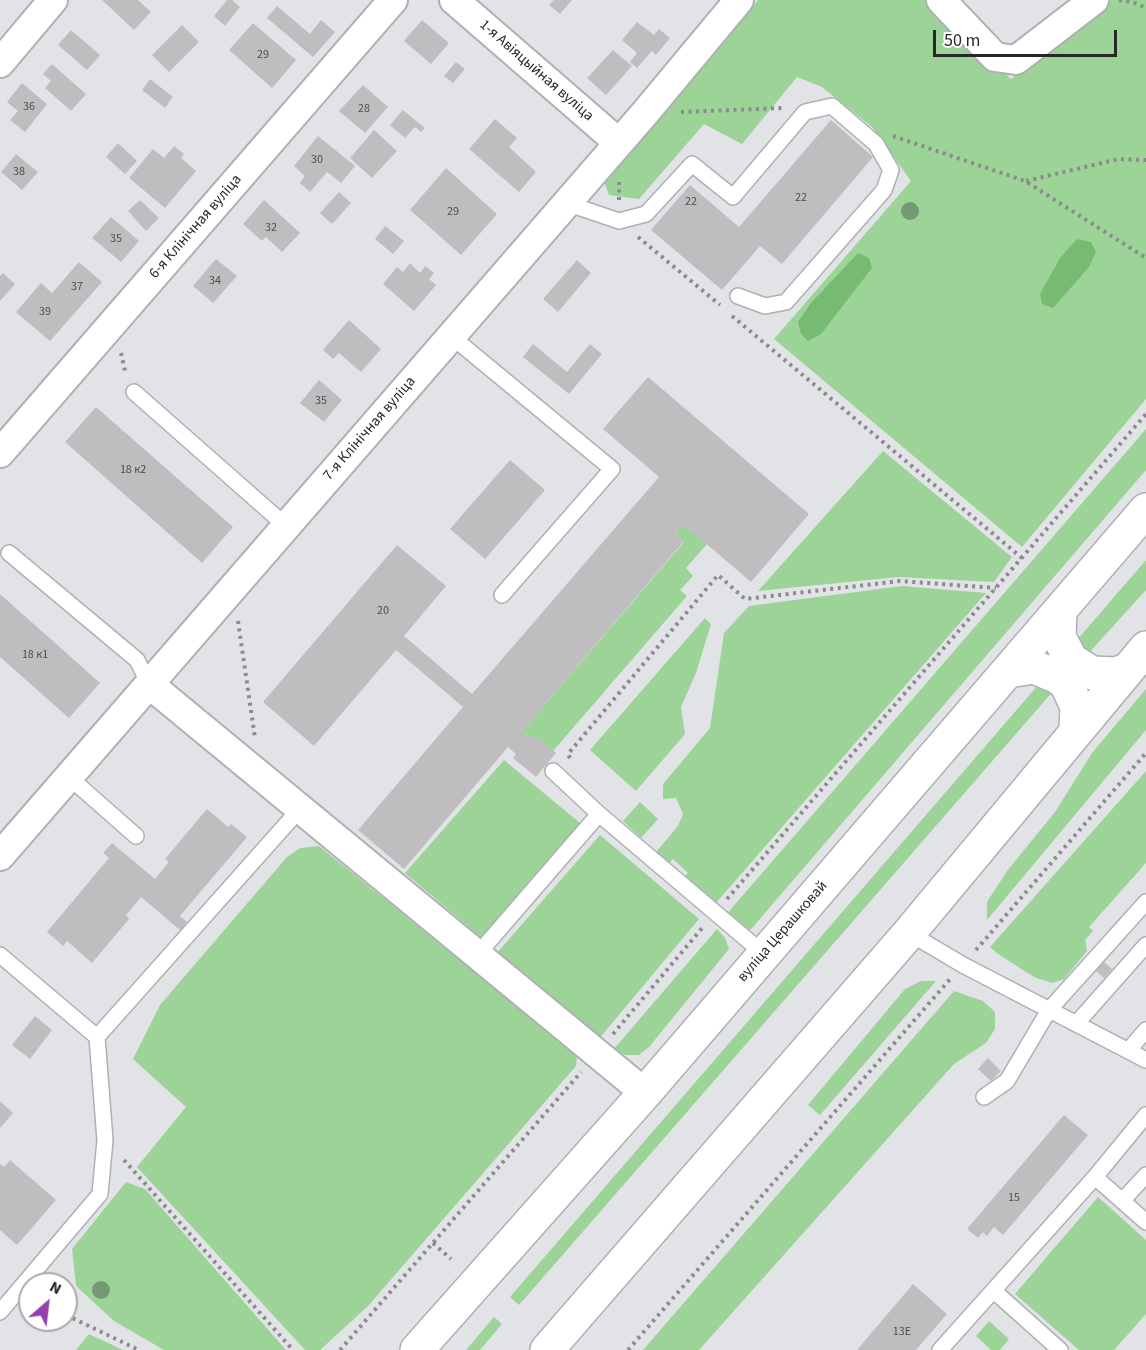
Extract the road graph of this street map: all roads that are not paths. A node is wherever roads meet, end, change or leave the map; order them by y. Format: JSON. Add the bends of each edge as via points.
{"nodes":[{"id":1,"x":53,"y":0,"type":"edge"},
{"id":2,"x":393,"y":0,"type":"edge"},
{"id":3,"x":454,"y":0,"type":"edge"},
{"id":4,"x":739,"y":0,"type":"edge"},
{"id":5,"x":941,"y":0,"type":"edge"},
{"id":6,"x":1094,"y":0,"type":"edge"},
{"id":7,"x":0,"y":63,"type":"edge"},
{"id":8,"x":619,"y":143,"type":"junction"},
{"id":9,"x":566,"y":203,"type":"junction"},
{"id":10,"x":738,"y":296,"type":"dead end"},
{"id":11,"x":451,"y":336,"type":"junction"},
{"id":12,"x":134,"y":392,"type":"dead end"},
{"id":13,"x":0,"y":453,"type":"edge"},
{"id":14,"x":1146,"y":510,"type":"edge"},
{"id":15,"x":286,"y":526,"type":"junction"},
{"id":16,"x":9,"y":553,"type":"dead end"},
{"id":17,"x":502,"y":595,"type":"dead end"},
{"id":18,"x":1060,"y":611,"type":"junction"},
{"id":19,"x":1137,"y":659,"type":"edge"},
{"id":20,"x":1008,"y":671,"type":"junction"},
{"id":21,"x":149,"y":684,"type":"junction"},
{"id":22,"x":1076,"y":731,"type":"junction"},
{"id":23,"x":553,"y":771,"type":"dead end"},
{"id":24,"x":69,"y":777,"type":"junction"},
{"id":25,"x":299,"y":810,"type":"junction"},
{"id":26,"x":599,"y":814,"type":"junction"},
{"id":27,"x":136,"y":836,"type":"dead end"},
{"id":28,"x":0,"y":856,"type":"edge"},
{"id":29,"x":1146,"y":902,"type":"edge"},
{"id":30,"x":909,"y":933,"type":"junction"},
{"id":31,"x":1146,"y":945,"type":"edge"},
{"id":32,"x":764,"y":954,"type":"junction"},
{"id":33,"x":0,"y":955,"type":"edge"},
{"id":34,"x":477,"y":955,"type":"junction"},
{"id":35,"x":1049,"y":1010,"type":"junction"},
{"id":36,"x":1076,"y":1024,"type":"junction"},
{"id":37,"x":1146,"y":1030,"type":"edge"},
{"id":38,"x":97,"y":1037,"type":"junction"},
{"id":39,"x":1128,"y":1051,"type":"junction"},
{"id":40,"x":1146,"y":1060,"type":"edge"},
{"id":41,"x":645,"y":1093,"type":"junction"},
{"id":42,"x":984,"y":1097,"type":"dead end"},
{"id":43,"x":1146,"y":1114,"type":"edge"},
{"id":44,"x":1146,"y":1175,"type":"edge"},
{"id":45,"x":1095,"y":1177,"type":"junction"},
{"id":46,"x":1122,"y":1201,"type":"junction"},
{"id":47,"x":1146,"y":1222,"type":"edge"},
{"id":48,"x":994,"y":1292,"type":"junction"},
{"id":49,"x":0,"y":1312,"type":"edge"},
{"id":50,"x":417,"y":1350,"type":"edge"},
{"id":51,"x":547,"y":1350,"type":"edge"},
{"id":52,"x":940,"y":1350,"type":"edge"},
{"id":53,"x":1060,"y":1350,"type":"edge"}],
"edges":[{"from":1,"to":7,"type":"street"},
{"from":2,"to":13,"type":"street","name":"6-я Клінічная вуліца"},
{"from":3,"to":8,"type":"street","name":"1-я Авіяцыйная вуліца"},
{"from":4,"to":8,"type":"street","name":"7-я Клінічная вуліца"},
{"from":5,"to":6,"type":"street","via":[[995,57],[1016,60]]},
{"from":8,"to":9,"type":"street","name":"7-я Клінічная вуліца"},
{"from":9,"to":10,"type":"lane","via":[[619,221],[646,214],[692,164],[733,197],[806,112],[832,106],[876,144],[891,170],[884,190],[786,302],[765,306]]},
{"from":9,"to":11,"type":"street","name":"7-я Клінічная вуліца"},
{"from":11,"to":15,"type":"street","name":"7-я Клінічная вуліца"},
{"from":11,"to":17,"type":"lane","via":[[612,469]]},
{"from":12,"to":15,"type":"lane"},
{"from":14,"to":18,"type":"main road","name":"вуліца Церашковай"},
{"from":15,"to":21,"type":"street","name":"7-я Клінічная вуліца"},
{"from":16,"to":21,"type":"lane","via":[[137,660]]},
{"from":18,"to":19,"type":"main road","via":[[1059,637],[1071,660],[1092,673],[1116,674]]},
{"from":18,"to":20,"type":"main road","name":"вуліца Церашковай"},
{"from":19,"to":22,"type":"main road"},
{"from":20,"to":22,"type":"main road","via":[[1034,668],[1058,677],[1073,696],[1078,713]]},
{"from":20,"to":32,"type":"main road","name":"вуліца Церашковай"},
{"from":21,"to":24,"type":"street","name":"7-я Клінічная вуліца"},
{"from":21,"to":25,"type":"street"},
{"from":22,"to":30,"type":"main road"},
{"from":23,"to":26,"type":"lane"},
{"from":24,"to":27,"type":"lane"},
{"from":24,"to":28,"type":"street","name":"7-я Клінічная вуліца"},
{"from":25,"to":34,"type":"street"},
{"from":25,"to":38,"type":"lane"},
{"from":26,"to":32,"type":"lane"},
{"from":26,"to":34,"type":"lane"},
{"from":29,"to":35,"type":"lane"},
{"from":30,"to":35,"type":"lane"},
{"from":30,"to":51,"type":"main road"},
{"from":31,"to":36,"type":"lane"},
{"from":32,"to":41,"type":"main road","name":"вуліца Церашковай"},
{"from":33,"to":38,"type":"lane"},
{"from":34,"to":41,"type":"street"},
{"from":35,"to":36,"type":"lane"},
{"from":35,"to":42,"type":"lane","via":[[1007,1081]]},
{"from":36,"to":39,"type":"lane"},
{"from":37,"to":39,"type":"lane"},
{"from":38,"to":49,"type":"lane","via":[[105,1140],[100,1194]]},
{"from":39,"to":40,"type":"lane"},
{"from":41,"to":50,"type":"main road","name":"вуліца Церашковай"},
{"from":43,"to":45,"type":"lane"},
{"from":44,"to":46,"type":"lane"},
{"from":45,"to":46,"type":"lane"},
{"from":45,"to":48,"type":"lane"},
{"from":46,"to":47,"type":"lane"},
{"from":48,"to":52,"type":"lane"},
{"from":48,"to":53,"type":"lane"}]}
